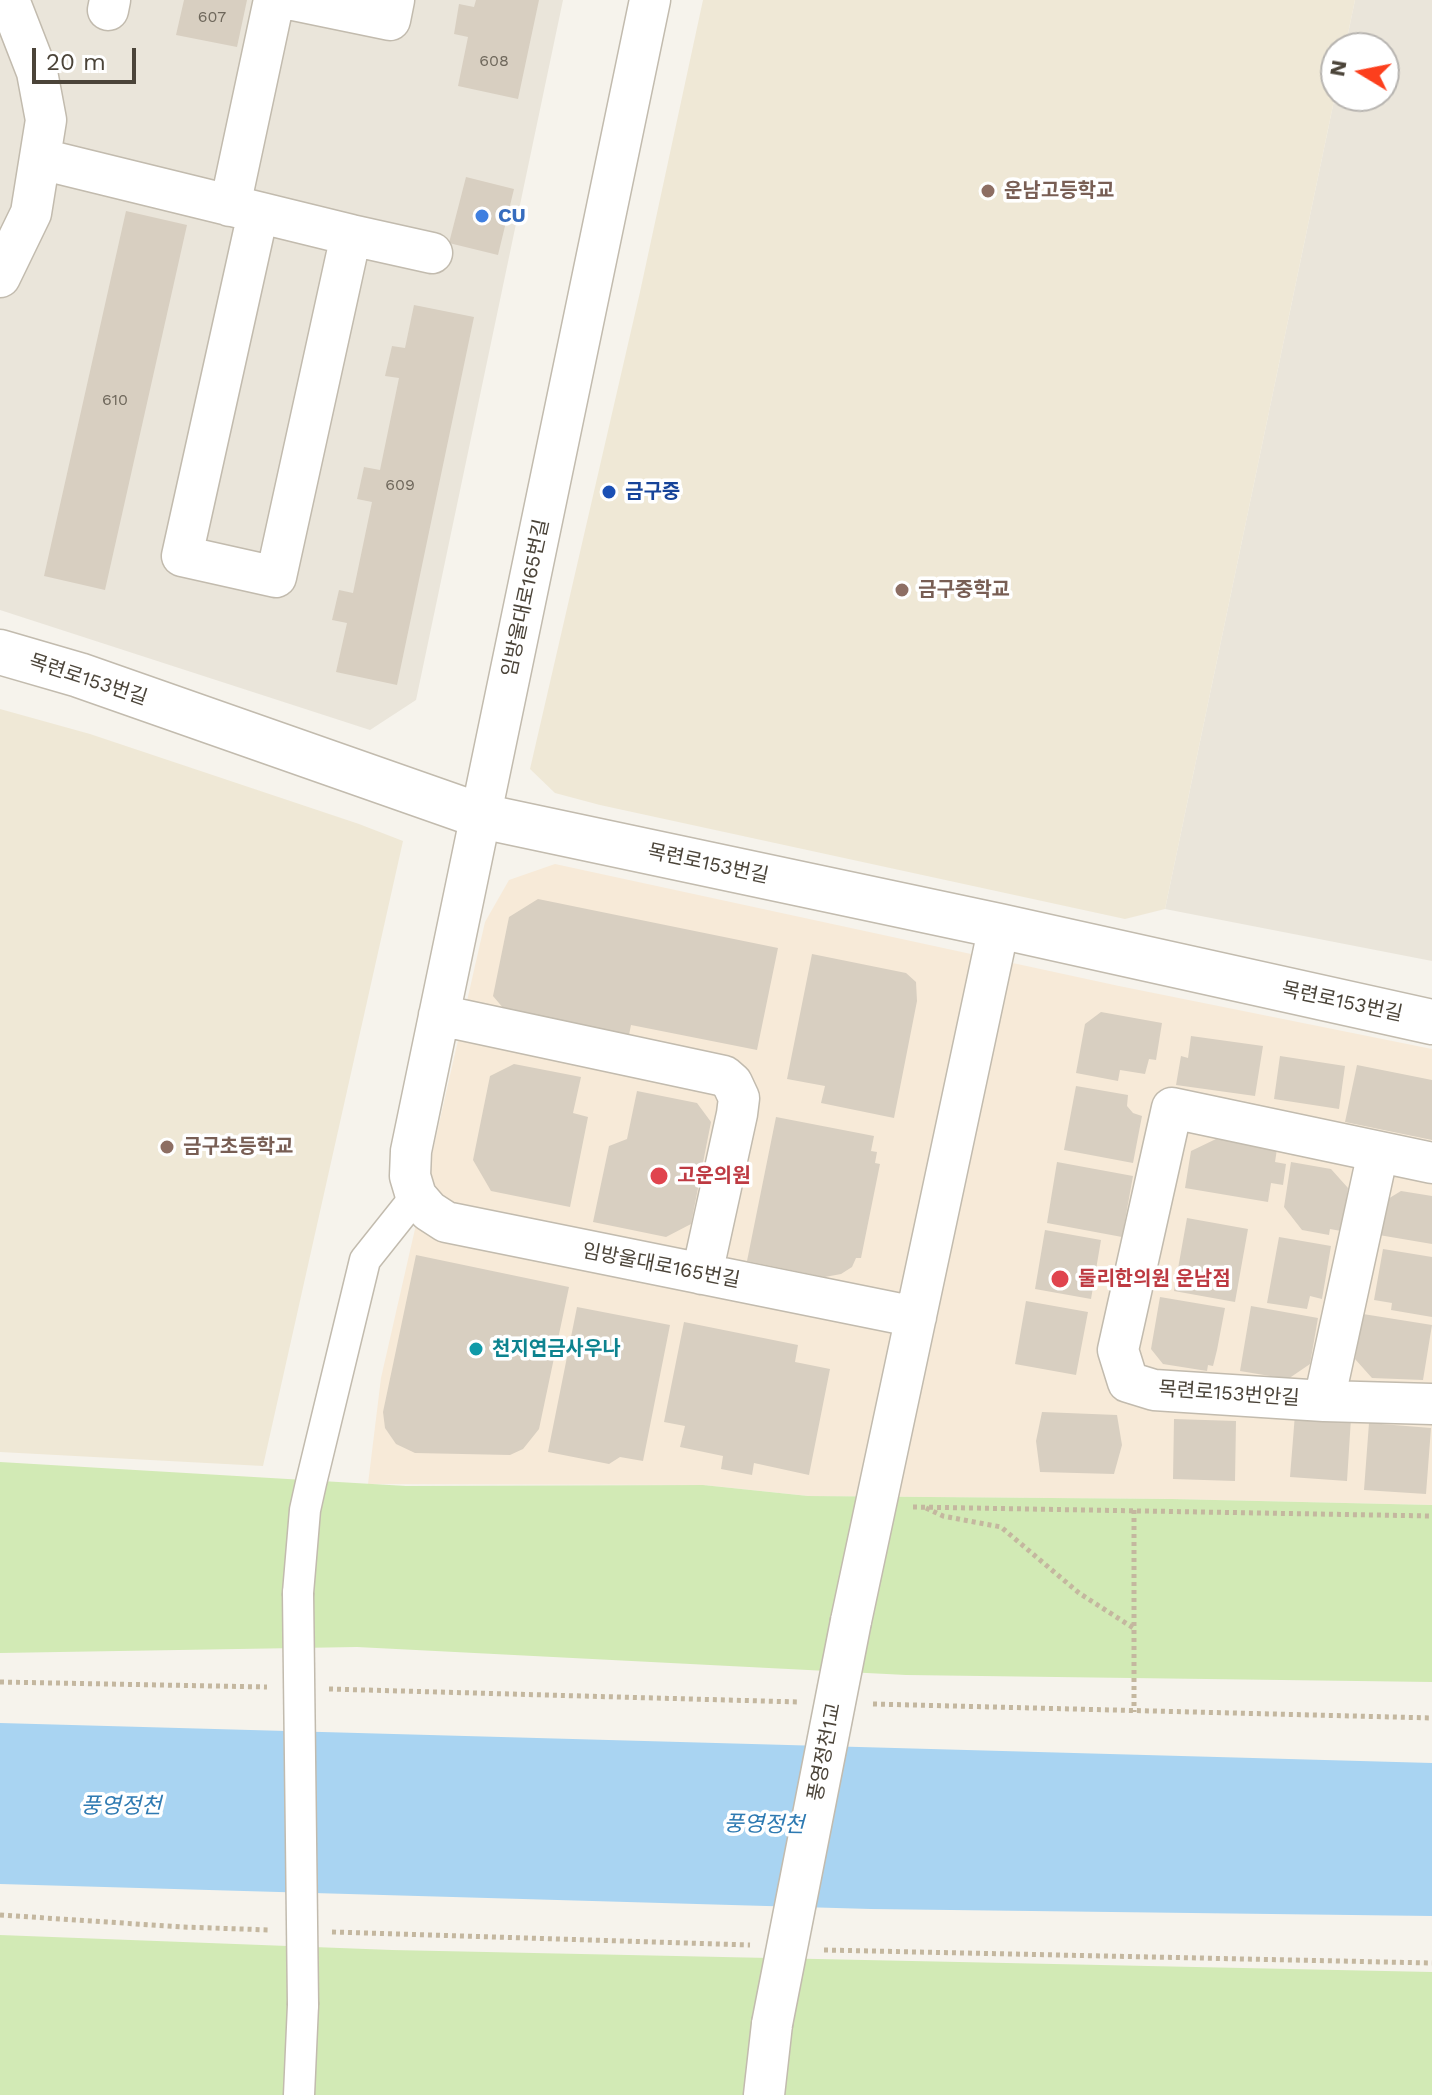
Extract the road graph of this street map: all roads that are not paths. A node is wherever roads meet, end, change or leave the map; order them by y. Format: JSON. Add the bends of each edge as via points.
{"nodes":[{"id":1,"x":9,"y":0,"type":"edge"},
{"id":2,"x":274,"y":0,"type":"edge"},
{"id":3,"x":293,"y":0,"type":"edge"},
{"id":4,"x":394,"y":0,"type":"edge"},
{"id":5,"x":650,"y":0,"type":"edge"},
{"id":6,"x":41,"y":159,"type":"junction"},
{"id":7,"x":244,"y":209,"type":"junction"},
{"id":8,"x":351,"y":235,"type":"junction"},
{"id":9,"x":432,"y":253,"type":"dead end"},
{"id":10,"x":0,"y":277,"type":"edge"},
{"id":11,"x":0,"y":652,"type":"edge"},
{"id":12,"x":481,"y":816,"type":"junction"},
{"id":13,"x":999,"y":926,"type":"junction"},
{"id":14,"x":439,"y":1015,"type":"junction"},
{"id":15,"x":1432,"y":1022,"type":"edge"},
{"id":16,"x":1378,"y":1152,"type":"junction"},
{"id":17,"x":1432,"y":1163,"type":"edge"},
{"id":18,"x":416,"y":1196,"type":"junction"},
{"id":19,"x":702,"y":1274,"type":"junction"},
{"id":20,"x":916,"y":1317,"type":"junction"},
{"id":21,"x":1324,"y":1401,"type":"junction"},
{"id":22,"x":1432,"y":1404,"type":"edge"},
{"id":23,"x":299,"y":2095,"type":"edge"},
{"id":24,"x":764,"y":2095,"type":"edge"}],
"edges":[{"from":1,"to":6,"type":"street","via":[[37,72],[46,120]]},
{"from":2,"to":7,"type":"street"},
{"from":3,"to":4,"type":"street","via":[[390,20]]},
{"from":5,"to":12,"type":"street","name":"임방울대로165번길"},
{"from":6,"to":7,"type":"street"},
{"from":6,"to":10,"type":"street","via":[[31,213]]},
{"from":7,"to":8,"type":"street"},
{"from":7,"to":8,"type":"street","via":[[182,556],[276,577]]},
{"from":8,"to":9,"type":"street"},
{"from":11,"to":12,"type":"street","name":"목련로153번길"},
{"from":12,"to":13,"type":"street","name":"목련로153번길"},
{"from":12,"to":14,"type":"street","name":"임방울대로165번길"},
{"from":13,"to":15,"type":"street","name":"목련로153번길"},
{"from":13,"to":20,"type":"street","name":"풍영정천1교"},
{"from":14,"to":18,"type":"street","name":"임방울대로165번길","via":[[411,1151]]},
{"from":14,"to":19,"type":"street","via":[[724,1076],[732,1083],[739,1098],[737,1114]]},
{"from":16,"to":17,"type":"street"},
{"from":16,"to":21,"type":"street","name":"목련로153번안길"},
{"from":16,"to":21,"type":"street","name":"목련로153번안길","via":[[1172,1108],[1118,1350],[1128,1382],[1154,1390]]},
{"from":18,"to":19,"type":"street","name":"임방울대로165번길","via":[[446,1222]]},
{"from":18,"to":23,"type":"street","bridge":true,"via":[[365,1260],[305,1510],[298,1593],[303,2005]]},
{"from":19,"to":20,"type":"street","name":"임방울대로165번길"},
{"from":20,"to":24,"type":"street","name":"풍영정천1교","bridge":true,"via":[[772,2024]]},
{"from":21,"to":22,"type":"street","name":"목련로153번안길"}]}
